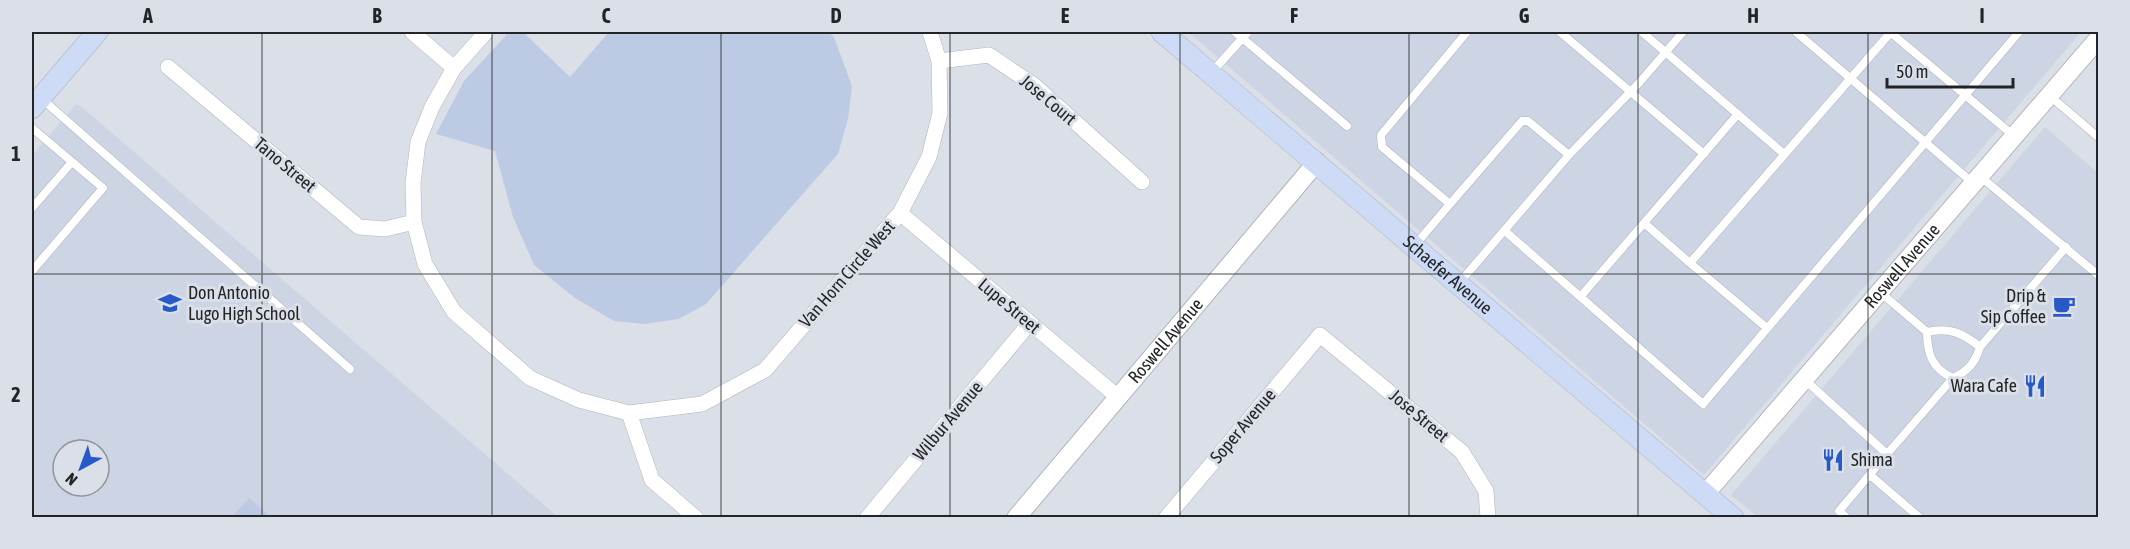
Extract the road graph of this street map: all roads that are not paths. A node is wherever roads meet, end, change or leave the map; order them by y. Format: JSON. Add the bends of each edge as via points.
{"nodes":[{"id":1,"x":97,"y":32,"type":"edge"},
{"id":2,"x":412,"y":32,"type":"edge"},
{"id":3,"x":486,"y":32,"type":"edge"},
{"id":4,"x":930,"y":32,"type":"edge"},
{"id":5,"x":1162,"y":32,"type":"edge"},
{"id":6,"x":1235,"y":32,"type":"edge"},
{"id":7,"x":1467,"y":32,"type":"edge"},
{"id":8,"x":1560,"y":32,"type":"edge"},
{"id":9,"x":1642,"y":32,"type":"edge"},
{"id":10,"x":1683,"y":32,"type":"edge"},
{"id":11,"x":1796,"y":32,"type":"edge"},
{"id":12,"x":1890,"y":32,"type":"edge"},
{"id":13,"x":2019,"y":32,"type":"edge"},
{"id":14,"x":1245,"y":35,"type":"edge"},
{"id":15,"x":2098,"y":39,"type":"edge"},
{"id":16,"x":1666,"y":52,"type":"junction"},
{"id":17,"x":939,"y":61,"type":"junction"},
{"id":18,"x":168,"y":67,"type":"dead end"},
{"id":19,"x":454,"y":68,"type":"junction"},
{"id":20,"x":1211,"y":74,"type":"junction"},
{"id":21,"x":1851,"y":78,"type":"junction"},
{"id":22,"x":1629,"y":91,"type":"junction"},
{"id":23,"x":1965,"y":95,"type":"junction"},
{"id":24,"x":2050,"y":96,"type":"junction"},
{"id":25,"x":36,"y":103,"type":"edge"},
{"id":26,"x":1738,"y":114,"type":"junction"},
{"id":27,"x":1347,"y":126,"type":"dead end"},
{"id":28,"x":32,"y":128,"type":"edge"},
{"id":29,"x":2098,"y":136,"type":"edge"},
{"id":30,"x":2015,"y":137,"type":"junction"},
{"id":31,"x":1925,"y":142,"type":"junction"},
{"id":32,"x":1704,"y":154,"type":"junction"},
{"id":33,"x":1784,"y":154,"type":"junction"},
{"id":34,"x":1569,"y":155,"type":"junction"},
{"id":35,"x":72,"y":162,"type":"junction"},
{"id":36,"x":1317,"y":162,"type":"junction"},
{"id":37,"x":1978,"y":180,"type":"junction"},
{"id":38,"x":1142,"y":182,"type":"dead end"},
{"id":39,"x":1450,"y":204,"type":"junction"},
{"id":40,"x":32,"y":208,"type":"edge"},
{"id":41,"x":900,"y":213,"type":"junction"},
{"id":42,"x":414,"y":222,"type":"junction"},
{"id":43,"x":1644,"y":223,"type":"junction"},
{"id":44,"x":1505,"y":231,"type":"junction"},
{"id":45,"x":1415,"y":246,"type":"junction"},
{"id":46,"x":2066,"y":247,"type":"junction"},
{"id":47,"x":1690,"y":263,"type":"junction"},
{"id":48,"x":32,"y":271,"type":"edge"},
{"id":49,"x":2098,"y":275,"type":"edge"},
{"id":50,"x":1459,"y":284,"type":"junction"},
{"id":51,"x":1881,"y":292,"type":"junction"},
{"id":52,"x":1581,"y":296,"type":"junction"},
{"id":53,"x":1029,"y":324,"type":"junction"},
{"id":54,"x":1767,"y":327,"type":"junction"},
{"id":55,"x":1927,"y":332,"type":"junction"},
{"id":56,"x":1320,"y":335,"type":"joint"},
{"id":57,"x":1980,"y":347,"type":"junction"},
{"id":58,"x":350,"y":369,"type":"dead end"},
{"id":59,"x":1953,"y":378,"type":"junction"},
{"id":60,"x":1805,"y":380,"type":"junction"},
{"id":61,"x":1119,"y":398,"type":"junction"},
{"id":62,"x":629,"y":413,"type":"junction"},
{"id":63,"x":1887,"y":454,"type":"junction"},
{"id":64,"x":1870,"y":475,"type":"junction"},
{"id":65,"x":1706,"y":493,"type":"junction"},
{"id":66,"x":1839,"y":511,"type":"junction"},
{"id":67,"x":696,"y":518,"type":"edge"},
{"id":68,"x":867,"y":518,"type":"edge"},
{"id":69,"x":1016,"y":518,"type":"edge"},
{"id":70,"x":1166,"y":518,"type":"edge"},
{"id":71,"x":1488,"y":518,"type":"edge"},
{"id":72,"x":1733,"y":518,"type":"edge"},
{"id":73,"x":1833,"y":518,"type":"edge"},
{"id":74,"x":1847,"y":518,"type":"edge"},
{"id":75,"x":1920,"y":518,"type":"edge"}],
"edges":[{"from":1,"to":25,"type":"main road"},
{"from":2,"to":19,"type":"street"},
{"from":3,"to":19,"type":"street"},
{"from":4,"to":17,"type":"street","name":"Van Horn Circle West"},
{"from":5,"to":20,"type":"main road","name":"Schaefer Avenue"},
{"from":6,"to":14,"type":"lane"},
{"from":7,"to":39,"type":"lane","via":[[1380,135],[1382,147]]},
{"from":8,"to":22,"type":"lane"},
{"from":9,"to":16,"type":"lane"},
{"from":10,"to":16,"type":"lane"},
{"from":11,"to":21,"type":"lane"},
{"from":12,"to":21,"type":"lane"},
{"from":12,"to":23,"type":"lane"},
{"from":13,"to":23,"type":"lane"},
{"from":14,"to":20,"type":"lane"},
{"from":14,"to":27,"type":"lane"},
{"from":15,"to":24,"type":"street","name":"Roswell Avenue"},
{"from":16,"to":22,"type":"lane"},
{"from":16,"to":26,"type":"lane"},
{"from":17,"to":38,"type":"street","name":"Jose Court","via":[[989,55],[1035,86]]},
{"from":17,"to":41,"type":"street","name":"Van Horn Circle West","via":[[939,113],[929,157]]},
{"from":18,"to":42,"type":"street","name":"Tano Street","via":[[359,226],[385,229]]},
{"from":19,"to":42,"type":"street","via":[[432,106],[418,142]]},
{"from":20,"to":36,"type":"main road","name":"Schaefer Avenue"},
{"from":21,"to":31,"type":"lane"},
{"from":21,"to":33,"type":"lane"},
{"from":22,"to":32,"type":"lane"},
{"from":22,"to":34,"type":"lane"},
{"from":23,"to":30,"type":"lane"},
{"from":23,"to":31,"type":"lane"},
{"from":24,"to":29,"type":"lane"},
{"from":24,"to":30,"type":"street","name":"Roswell Avenue"},
{"from":25,"to":58,"type":"lane"},
{"from":26,"to":32,"type":"lane"},
{"from":26,"to":33,"type":"lane"},
{"from":28,"to":35,"type":"lane"},
{"from":30,"to":37,"type":"street","name":"Roswell Avenue"},
{"from":31,"to":37,"type":"lane"},
{"from":31,"to":54,"type":"lane"},
{"from":32,"to":43,"type":"lane"},
{"from":33,"to":47,"type":"lane"},
{"from":34,"to":39,"type":"lane","via":[[1528,121],[1522,121]]},
{"from":34,"to":44,"type":"lane"},
{"from":35,"to":40,"type":"lane"},
{"from":35,"to":48,"type":"lane","via":[[103,188]]},
{"from":36,"to":45,"type":"main road","name":"Schaefer Avenue"},
{"from":36,"to":61,"type":"street","name":"Roswell Avenue"},
{"from":37,"to":46,"type":"lane"},
{"from":37,"to":51,"type":"street","name":"Roswell Avenue"},
{"from":39,"to":45,"type":"lane"},
{"from":41,"to":53,"type":"street","name":"Lupe Street"},
{"from":41,"to":62,"type":"street","name":"Van Horn Circle West","via":[[765,370],[702,404]]},
{"from":42,"to":62,"type":"street","via":[[425,264],[454,312],[530,378],[579,400]]},
{"from":43,"to":47,"type":"lane"},
{"from":43,"to":52,"type":"lane"},
{"from":44,"to":50,"type":"lane"},
{"from":44,"to":52,"type":"lane"},
{"from":45,"to":50,"type":"main road","name":"Schaefer Avenue"},
{"from":46,"to":49,"type":"lane"},
{"from":46,"to":57,"type":"lane"},
{"from":47,"to":54,"type":"lane"},
{"from":50,"to":65,"type":"main road","name":"Schaefer Avenue"},
{"from":51,"to":55,"type":"lane"},
{"from":51,"to":60,"type":"street","name":"Roswell Avenue"},
{"from":52,"to":54,"type":"lane","via":[[1703,404]]},
{"from":53,"to":61,"type":"street","name":"Lupe Street"},
{"from":53,"to":68,"type":"street","name":"Wilbur Avenue"},
{"from":55,"to":57,"type":"lane","via":[[1942,328],[1957,332]]},
{"from":55,"to":59,"type":"lane","via":[[1927,348],[1935,366]]},
{"from":56,"to":70,"type":"street","name":"Soper Avenue"},
{"from":56,"to":71,"type":"street","name":"Jose Street","via":[[1462,452],[1486,491]]},
{"from":57,"to":59,"type":"lane","via":[[1976,360],[1965,373]]},
{"from":59,"to":63,"type":"lane"},
{"from":60,"to":63,"type":"lane"},
{"from":60,"to":65,"type":"street","name":"Roswell Avenue"},
{"from":61,"to":69,"type":"street","name":"Roswell Avenue"},
{"from":62,"to":67,"type":"street","via":[[652,480]]},
{"from":63,"to":64,"type":"lane"},
{"from":64,"to":66,"type":"lane"},
{"from":64,"to":75,"type":"lane"},
{"from":65,"to":72,"type":"main road","name":"Schaefer Avenue"},
{"from":66,"to":73,"type":"lane"},
{"from":66,"to":74,"type":"lane"}]}
